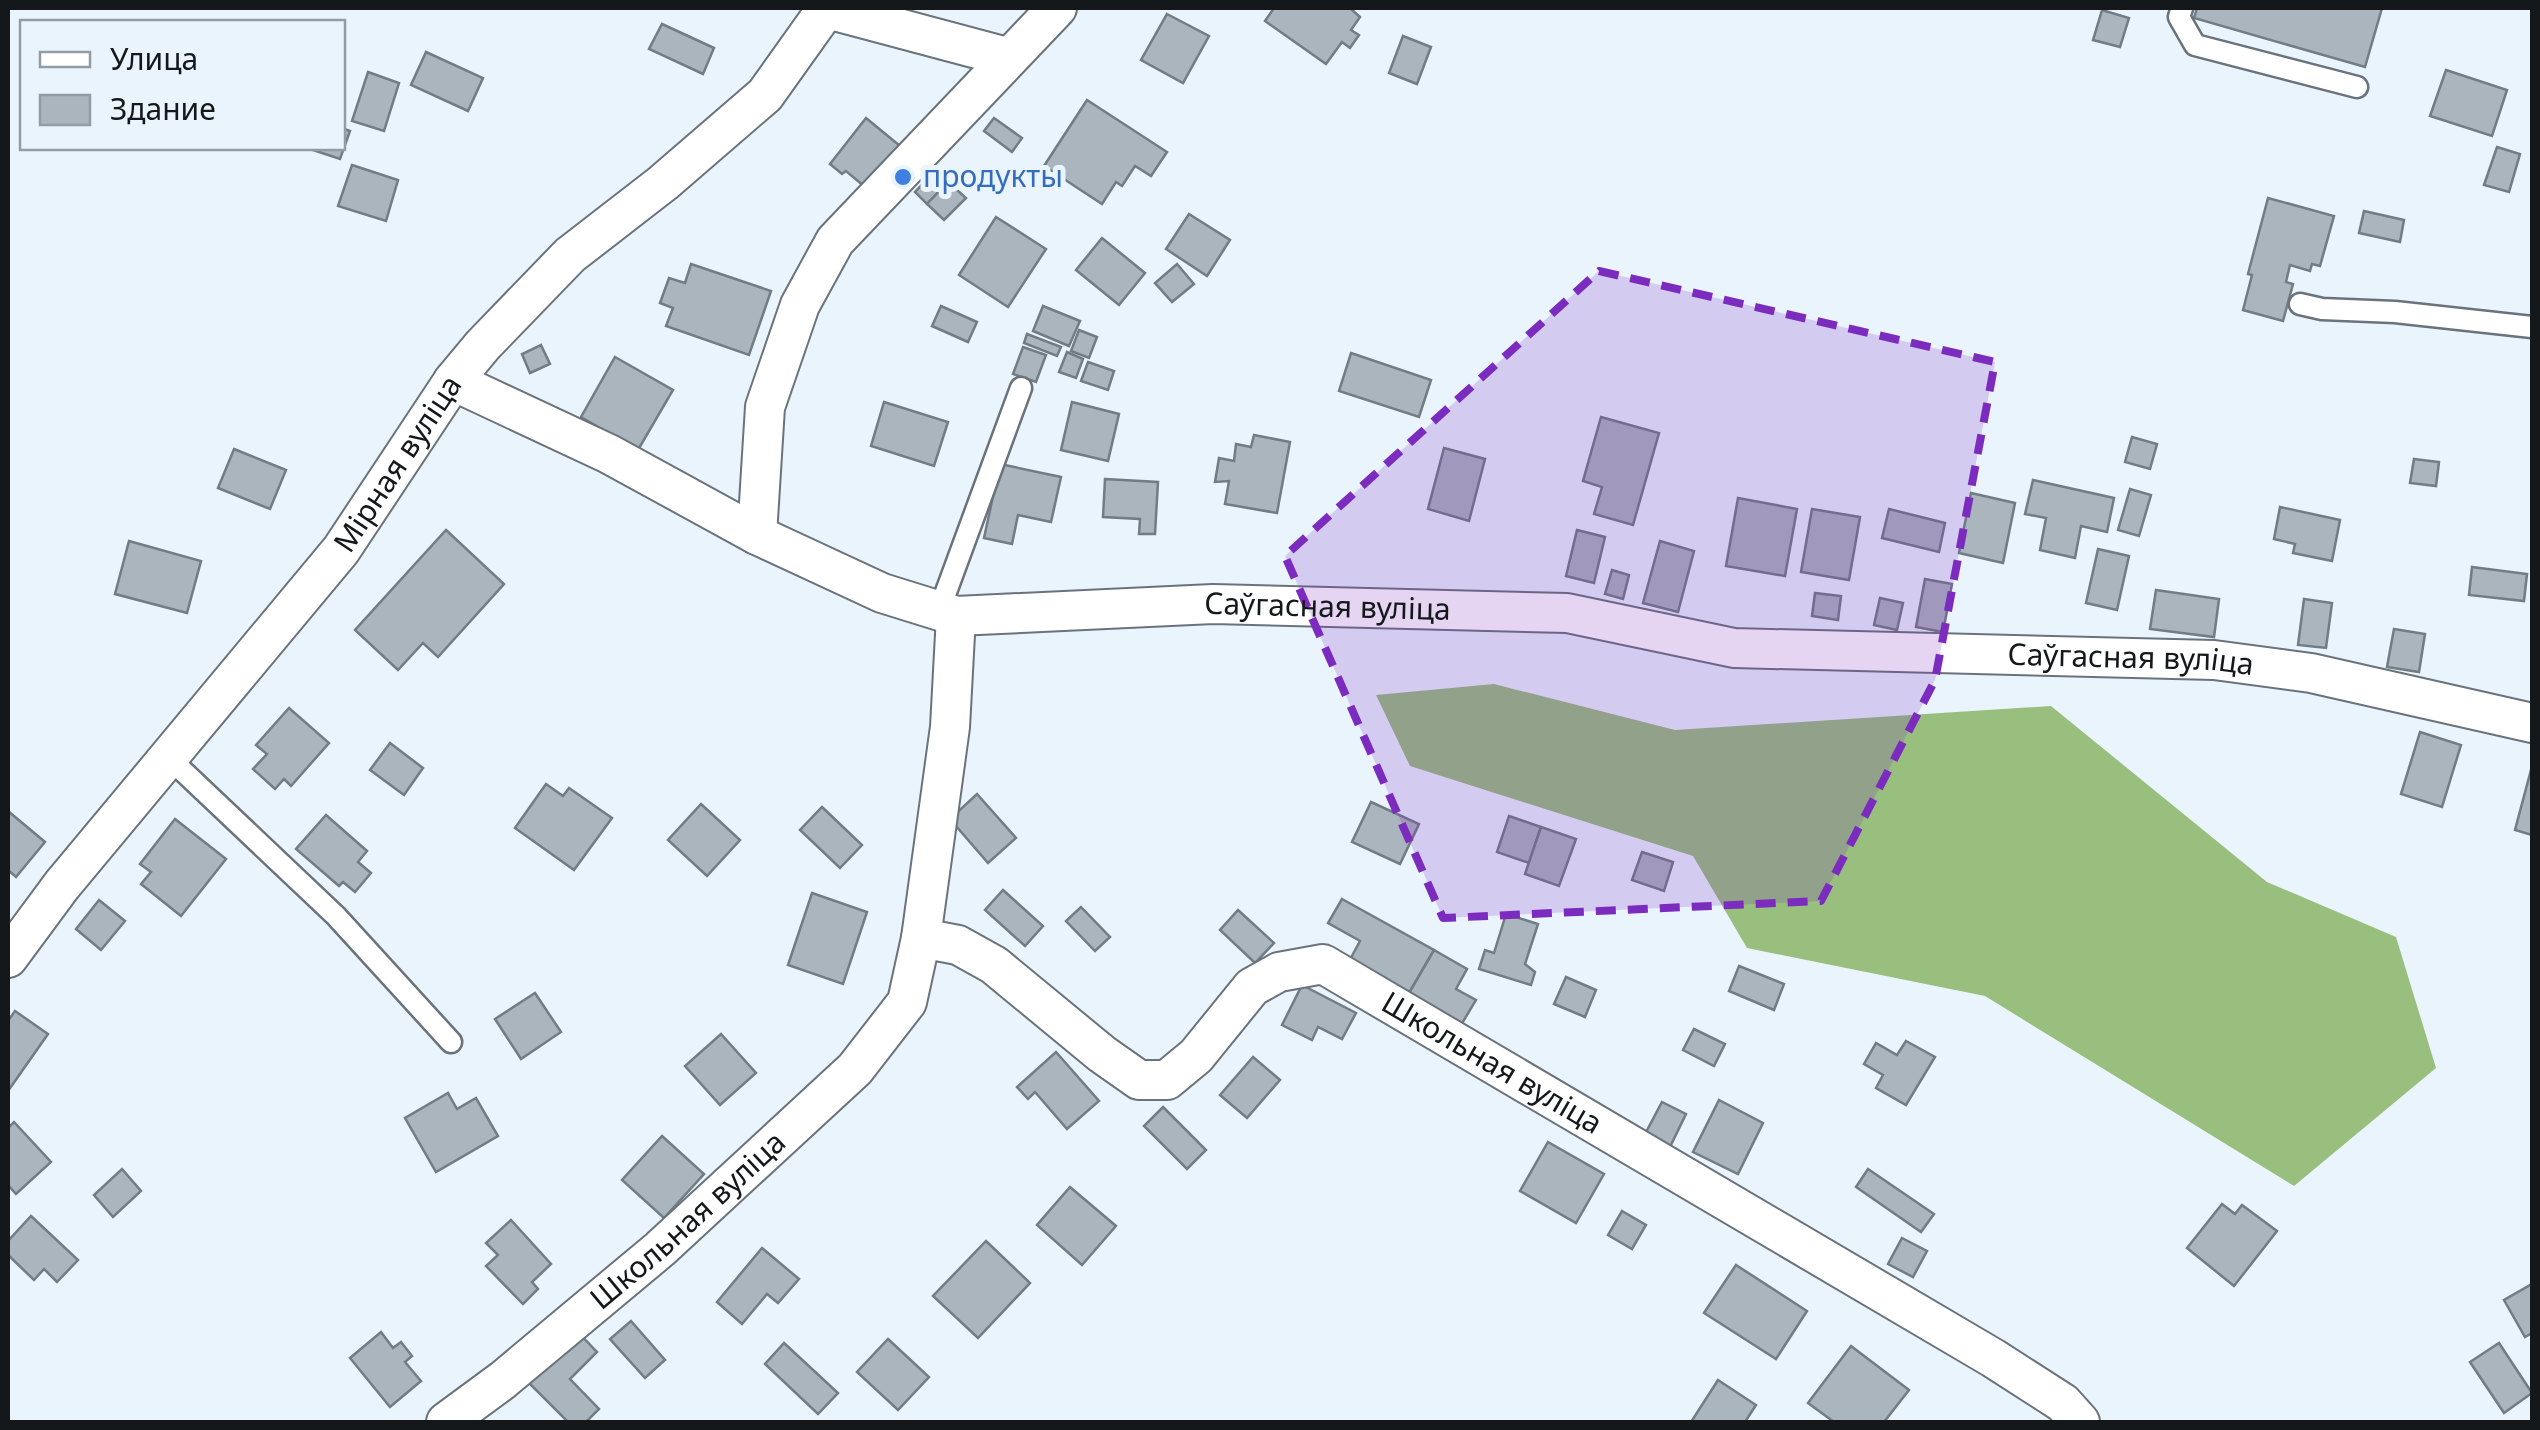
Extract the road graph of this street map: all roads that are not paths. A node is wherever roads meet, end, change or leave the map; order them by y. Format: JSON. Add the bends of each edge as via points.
{"nodes":[{"id":1,"x":826,"y":8,"type":"edge"},
{"id":2,"x":1057,"y":8,"type":"edge"},
{"id":3,"x":2182,"y":8,"type":"edge"},
{"id":4,"x":1007,"y":57,"type":"junction"},
{"id":5,"x":2357,"y":86,"type":"dead end"},
{"id":6,"x":2300,"y":304,"type":"dead end"},
{"id":7,"x":2532,"y":327,"type":"edge"},
{"id":8,"x":453,"y":381,"type":"junction"},
{"id":9,"x":1021,"y":388,"type":"dead end"},
{"id":10,"x":757,"y":535,"type":"junction"},
{"id":11,"x":947,"y":613,"type":"junction"},
{"id":12,"x":2532,"y":722,"type":"edge"},
{"id":13,"x":168,"y":757,"type":"junction"},
{"id":14,"x":921,"y":938,"type":"junction"},
{"id":15,"x":8,"y":958,"type":"edge"},
{"id":16,"x":451,"y":1042,"type":"dead end"},
{"id":17,"x":446,"y":1422,"type":"edge"},
{"id":18,"x":2080,"y":1422,"type":"edge"}],
"edges":[{"from":1,"to":4,"type":"street","name":"Мірная вуліца"},
{"from":1,"to":8,"type":"street","name":"Мірная вуліца","via":[[765,96],[570,255]]},
{"from":2,"to":4,"type":"street"},
{"from":3,"to":5,"type":"lane","via":[[2179,17],[2195,45]]},
{"from":4,"to":10,"type":"street","via":[[835,242],[800,305],[764,407]]},
{"from":6,"to":7,"type":"lane"},
{"from":8,"to":10,"type":"street","name":"Саўгасная вуліца","via":[[609,454]]},
{"from":8,"to":13,"type":"street","name":"Мірная вуліца","via":[[341,550]]},
{"from":9,"to":11,"type":"lane"},
{"from":10,"to":11,"type":"street","name":"Саўгасная вуліца","via":[[882,593]]},
{"from":11,"to":12,"type":"street","name":"Саўгасная вуліца","via":[[1214,604],[1566,613],[1734,648],[2214,660],[2311,673]]},
{"from":11,"to":14,"type":"street","name":"Школьная вуліца","via":[[950,727]]},
{"from":13,"to":15,"type":"street","name":"Мірная вуліца"},
{"from":13,"to":16,"type":"lane","via":[[336,916]]},
{"from":14,"to":17,"type":"street","name":"Школьная вуліца","via":[[906,1002],[855,1069],[660,1250]]},
{"from":14,"to":18,"type":"street","name":"Школьная вуліца","via":[[958,944],[994,965],[1139,1080],[1167,1080],[1182,1068],[1252,987],[1279,972],[1322,964],[1993,1358],[2063,1403]]}]}
